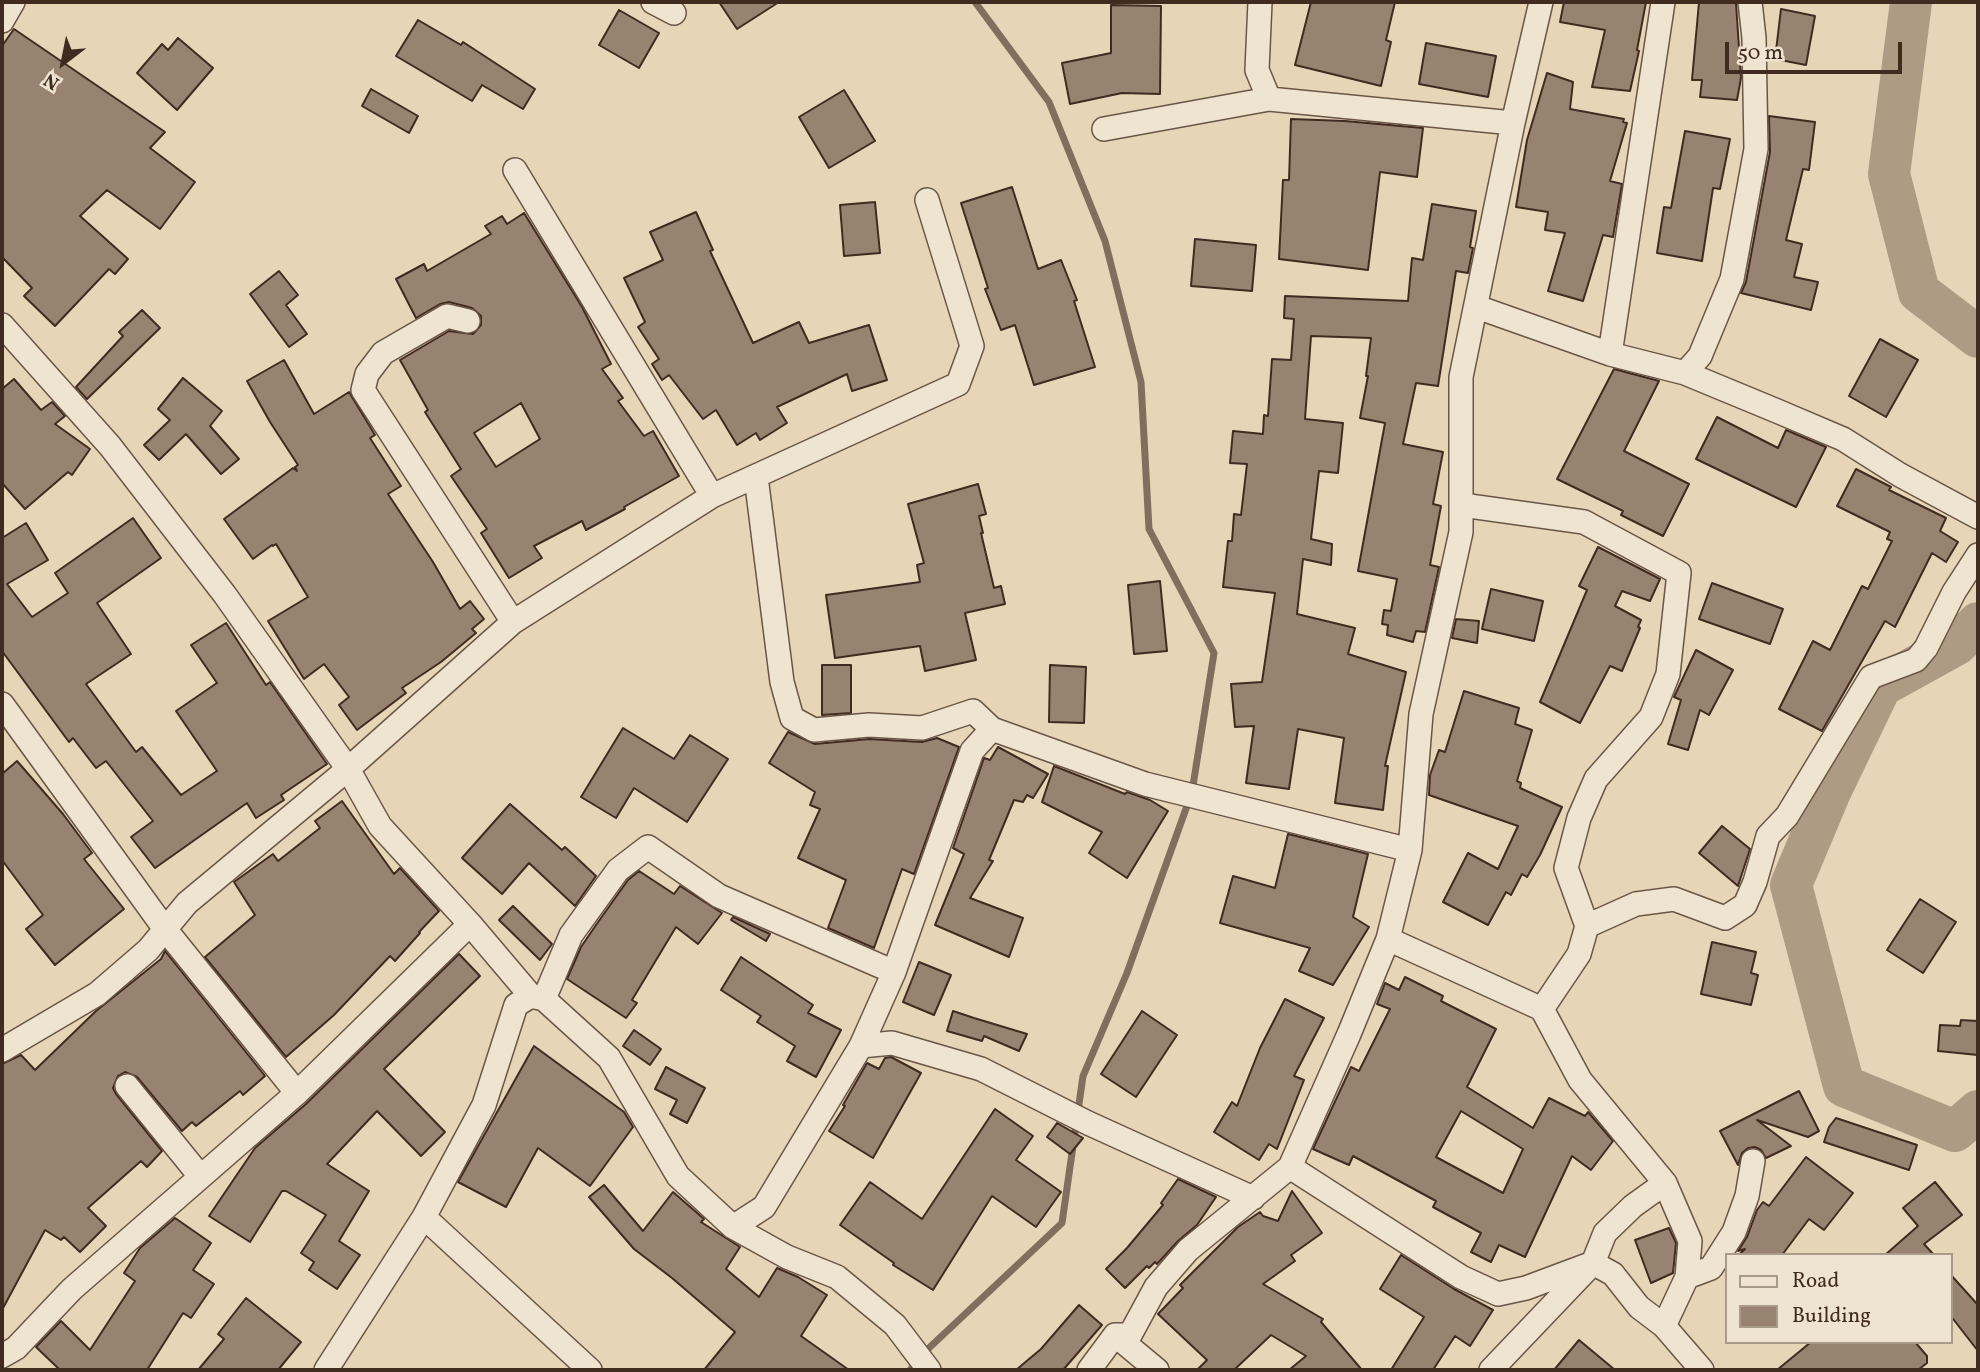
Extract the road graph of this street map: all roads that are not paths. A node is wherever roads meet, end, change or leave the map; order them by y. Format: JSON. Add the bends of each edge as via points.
{"nodes":[{"id":1,"x":13,"y":2,"type":"edge"},
{"id":2,"x":653,"y":2,"type":"edge"},
{"id":3,"x":1259,"y":2,"type":"edge"},
{"id":4,"x":1541,"y":2,"type":"edge"},
{"id":5,"x":1663,"y":2,"type":"edge"},
{"id":6,"x":1750,"y":2,"type":"edge"},
{"id":7,"x":674,"y":13,"type":"dead end"},
{"id":8,"x":2,"y":21,"type":"edge"},
{"id":9,"x":1269,"y":99,"type":"junction"},
{"id":10,"x":1513,"y":123,"type":"junction"},
{"id":11,"x":1104,"y":129,"type":"dead end"},
{"id":12,"x":515,"y":170,"type":"dead end"},
{"id":13,"x":927,"y":200,"type":"dead end"},
{"id":14,"x":1477,"y":307,"type":"junction"},
{"id":15,"x":468,"y":321,"type":"dead end"},
{"id":16,"x":2,"y":325,"type":"edge"},
{"id":17,"x":1610,"y":354,"type":"junction"},
{"id":18,"x":1685,"y":373,"type":"junction"},
{"id":19,"x":756,"y":477,"type":"junction"},
{"id":20,"x":712,"y":496,"type":"junction"},
{"id":21,"x":1462,"y":505,"type":"junction"},
{"id":22,"x":1978,"y":517,"type":"edge"},
{"id":23,"x":1978,"y":555,"type":"edge"},
{"id":24,"x":513,"y":622,"type":"junction"},
{"id":25,"x":2,"y":704,"type":"edge"},
{"id":26,"x":992,"y":729,"type":"junction"},
{"id":27,"x":348,"y":769,"type":"junction"},
{"id":28,"x":1410,"y":850,"type":"junction"},
{"id":29,"x":470,"y":924,"type":"junction"},
{"id":30,"x":1587,"y":926,"type":"junction"},
{"id":31,"x":165,"y":929,"type":"junction"},
{"id":32,"x":1388,"y":939,"type":"junction"},
{"id":33,"x":894,"y":972,"type":"junction"},
{"id":34,"x":537,"y":997,"type":"junction"},
{"id":35,"x":1542,"y":1009,"type":"junction"},
{"id":36,"x":862,"y":1046,"type":"junction"},
{"id":37,"x":2,"y":1050,"type":"edge"},
{"id":38,"x":127,"y":1086,"type":"dead end"},
{"id":39,"x":297,"y":1093,"type":"junction"},
{"id":40,"x":1753,"y":1161,"type":"dead end"},
{"id":41,"x":1290,"y":1167,"type":"junction"},
{"id":42,"x":200,"y":1176,"type":"junction"},
{"id":43,"x":1665,"y":1183,"type":"junction"},
{"id":44,"x":1253,"y":1198,"type":"junction"},
{"id":45,"x":424,"y":1217,"type":"junction"},
{"id":46,"x":733,"y":1227,"type":"junction"},
{"id":47,"x":1594,"y":1263,"type":"junction"},
{"id":48,"x":1687,"y":1277,"type":"junction"},
{"id":49,"x":1664,"y":1326,"type":"junction"},
{"id":50,"x":1115,"y":1335,"type":"junction"},
{"id":51,"x":2,"y":1356,"type":"edge"},
{"id":52,"x":326,"y":1370,"type":"edge"},
{"id":53,"x":590,"y":1370,"type":"edge"},
{"id":54,"x":929,"y":1370,"type":"edge"},
{"id":55,"x":1089,"y":1370,"type":"edge"},
{"id":56,"x":1157,"y":1370,"type":"edge"},
{"id":57,"x":1491,"y":1370,"type":"edge"},
{"id":58,"x":1702,"y":1370,"type":"edge"}],
"edges":[{"from":1,"to":8,"type":"street"},
{"from":2,"to":7,"type":"street"},
{"from":3,"to":9,"type":"street","via":[[1257,70]]},
{"from":4,"to":10,"type":"street"},
{"from":5,"to":17,"type":"street"},
{"from":6,"to":18,"type":"street","via":[[1756,149],[1732,279],[1700,356]]},
{"from":9,"to":10,"type":"street"},
{"from":9,"to":11,"type":"street"},
{"from":10,"to":14,"type":"street"},
{"from":12,"to":20,"type":"street"},
{"from":13,"to":19,"type":"street","via":[[972,346],[958,384]]},
{"from":14,"to":17,"type":"street"},
{"from":14,"to":21,"type":"street","via":[[1461,377]]},
{"from":15,"to":24,"type":"street","via":[[447,316],[383,353],[367,374],[363,390]]},
{"from":16,"to":27,"type":"street","via":[[110,446],[225,595]]},
{"from":17,"to":18,"type":"street"},
{"from":18,"to":22,"type":"street","via":[[1843,439]]},
{"from":19,"to":20,"type":"street"},
{"from":19,"to":26,"type":"street","via":[[782,682],[792,718],[814,730],[869,725],[922,728],[972,712]]},
{"from":20,"to":24,"type":"street"},
{"from":21,"to":28,"type":"street","via":[[1461,532],[1421,714]]},
{"from":21,"to":30,"type":"street","via":[[1584,522],[1679,573],[1668,674],[1651,718],[1596,779],[1566,868]]},
{"from":23,"to":30,"type":"street","via":[[1916,660],[1871,677],[1787,816],[1768,836],[1745,905],[1725,918],[1674,899],[1636,904]]},
{"from":24,"to":27,"type":"street"},
{"from":25,"to":31,"type":"street"},
{"from":26,"to":28,"type":"street","via":[[1145,784]]},
{"from":26,"to":33,"type":"street","via":[[972,751]]},
{"from":27,"to":29,"type":"street","via":[[380,826]]},
{"from":27,"to":31,"type":"street","via":[[187,903]]},
{"from":28,"to":32,"type":"street"},
{"from":29,"to":34,"type":"street"},
{"from":29,"to":39,"type":"street"},
{"from":30,"to":35,"type":"street","via":[[1579,954]]},
{"from":31,"to":37,"type":"street","via":[[148,950],[97,993]]},
{"from":31,"to":39,"type":"street"},
{"from":32,"to":35,"type":"street"},
{"from":32,"to":41,"type":"street"},
{"from":33,"to":34,"type":"street","via":[[719,897],[648,847],[618,870],[570,935]]},
{"from":33,"to":36,"type":"street"},
{"from":34,"to":45,"type":"street","via":[[516,1005],[484,1105]]},
{"from":34,"to":46,"type":"street","via":[[609,1058],[678,1176]]},
{"from":35,"to":43,"type":"street","via":[[1580,1080]]},
{"from":36,"to":44,"type":"street","via":[[892,1043],[981,1069]]},
{"from":36,"to":46,"type":"street","via":[[764,1208]]},
{"from":38,"to":42,"type":"street"},
{"from":39,"to":42,"type":"street"},
{"from":40,"to":48,"type":"street","via":[[1734,1232],[1711,1268]]},
{"from":41,"to":44,"type":"street"},
{"from":41,"to":47,"type":"street","via":[[1461,1277],[1498,1294]]},
{"from":42,"to":51,"type":"street"},
{"from":43,"to":47,"type":"street","via":[[1605,1233]]},
{"from":43,"to":48,"type":"street","via":[[1690,1241]]},
{"from":44,"to":50,"type":"street","via":[[1188,1250],[1156,1287],[1130,1335]]},
{"from":45,"to":52,"type":"street"},
{"from":45,"to":53,"type":"street"},
{"from":46,"to":54,"type":"street","via":[[787,1257],[837,1277],[895,1325]]},
{"from":47,"to":49,"type":"street","via":[[1613,1274],[1639,1307]]},
{"from":47,"to":57,"type":"street"},
{"from":48,"to":49,"type":"street"},
{"from":49,"to":58,"type":"street"},
{"from":50,"to":55,"type":"street"},
{"from":50,"to":56,"type":"street"}]}
